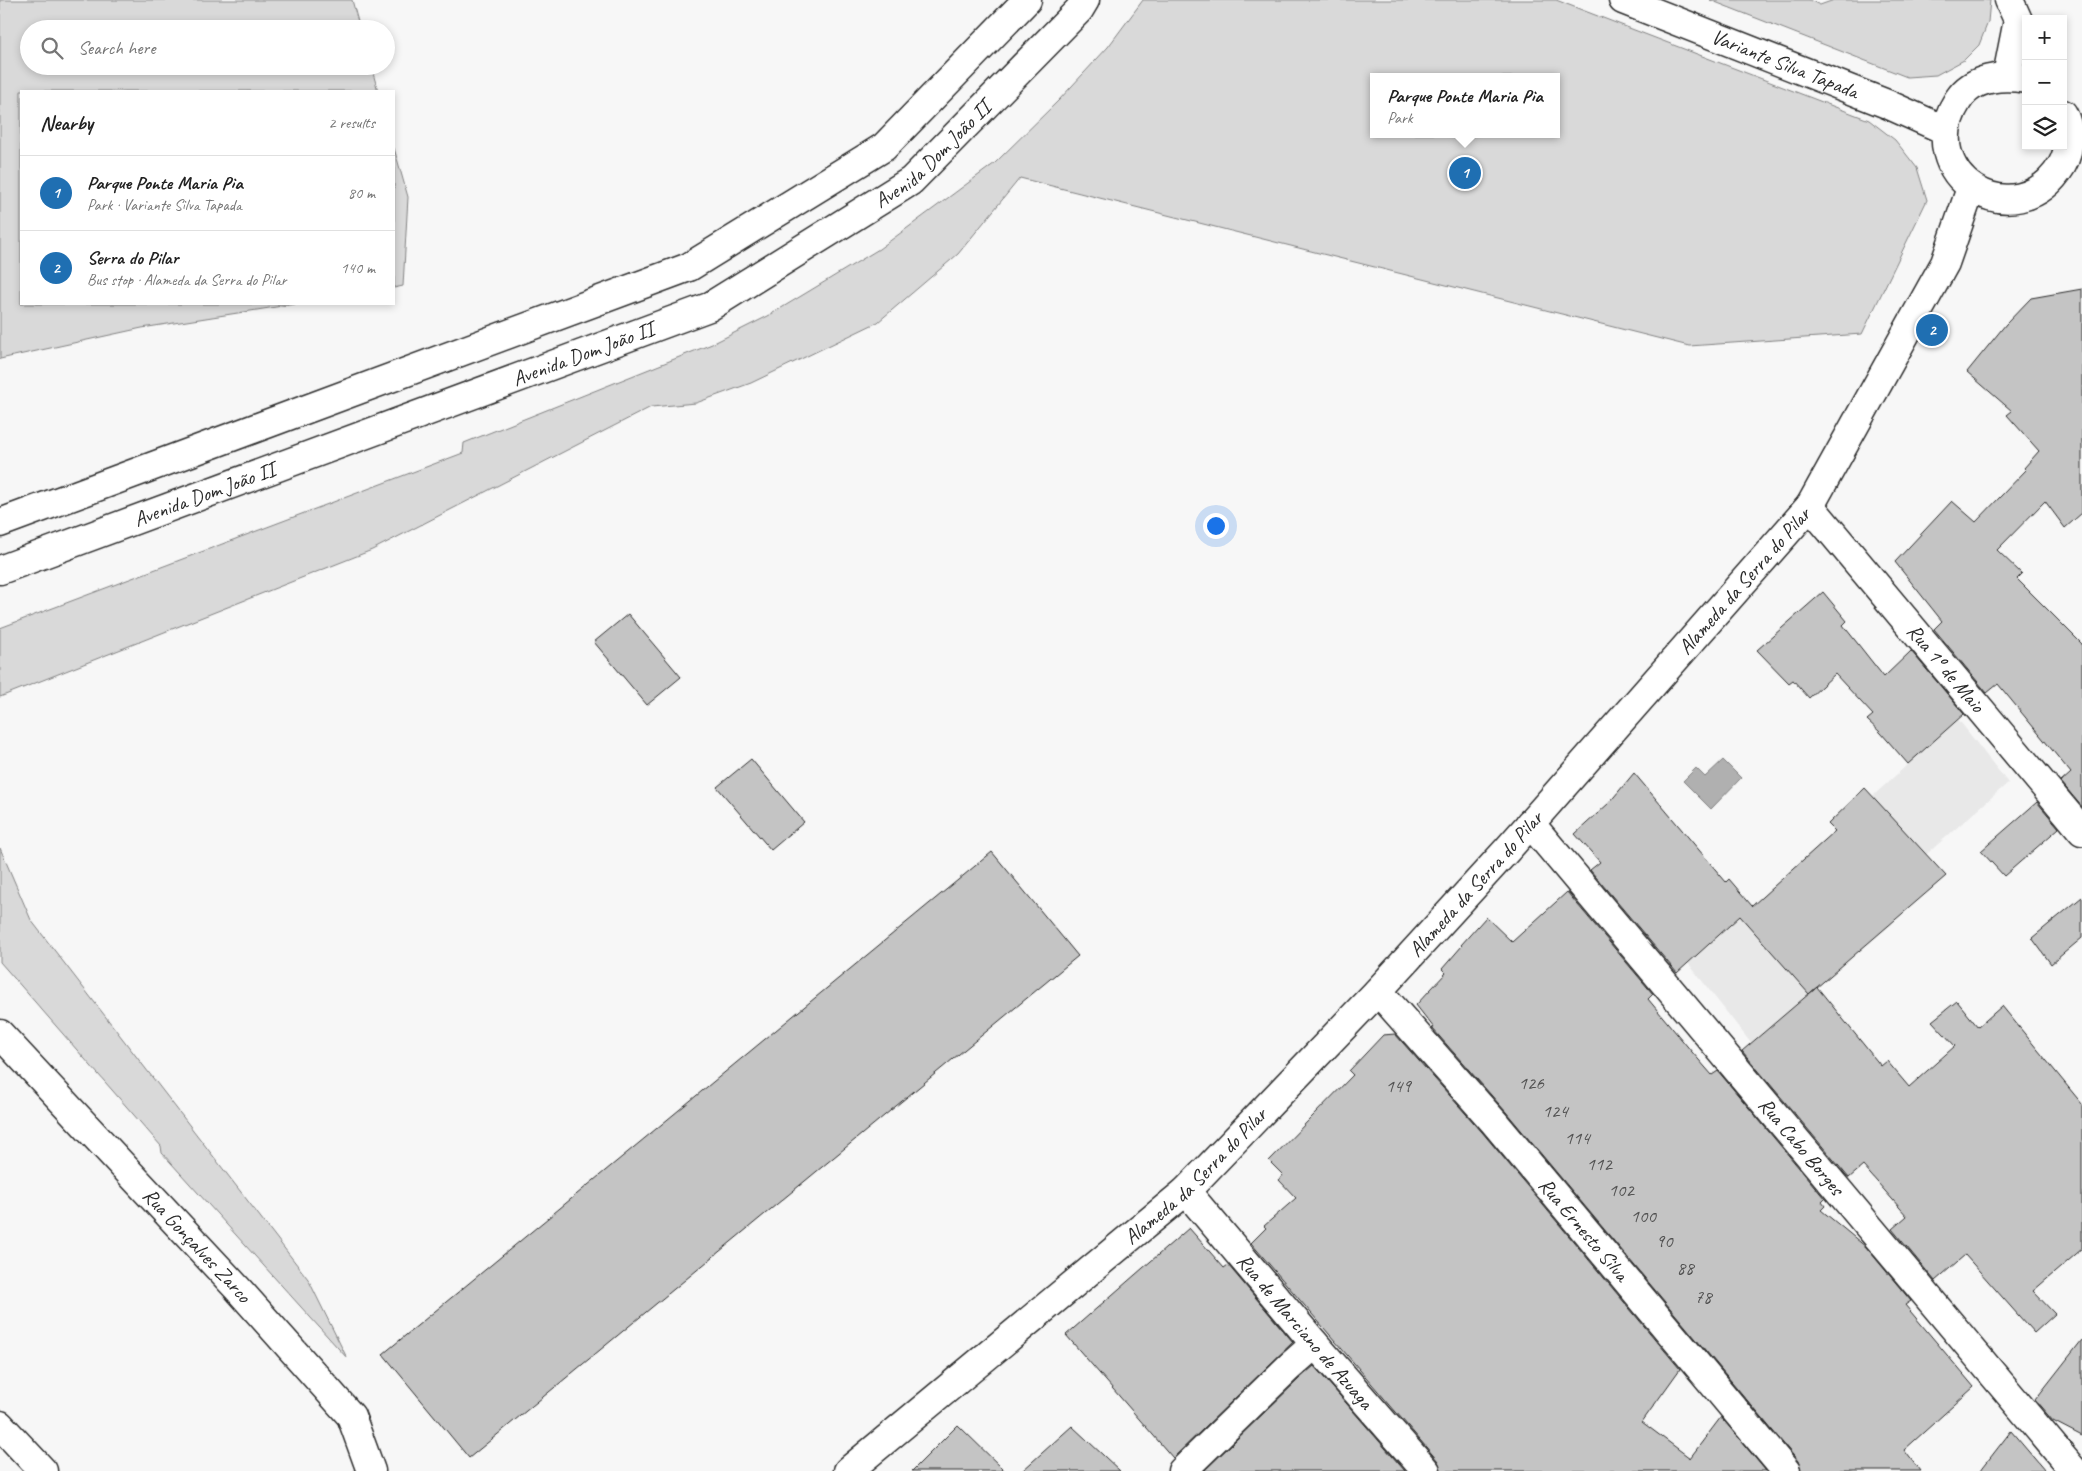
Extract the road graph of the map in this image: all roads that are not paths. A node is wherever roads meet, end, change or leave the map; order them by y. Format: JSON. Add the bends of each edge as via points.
{"nodes":[{"id":1,"x":1027,"y":0,"type":"edge"},
{"id":2,"x":1085,"y":0,"type":"edge"},
{"id":3,"x":1623,"y":0,"type":"edge"},
{"id":4,"x":2009,"y":0,"type":"edge"},
{"id":5,"x":2016,"y":78,"type":"edge"},
{"id":6,"x":1945,"y":130,"type":"junction"},
{"id":7,"x":2072,"y":144,"type":"edge"},
{"id":8,"x":1971,"y":188,"type":"junction"},
{"id":9,"x":1810,"y":506,"type":"junction"},
{"id":10,"x":0,"y":523,"type":"edge"},
{"id":11,"x":0,"y":570,"type":"edge"},
{"id":12,"x":1530,"y":823,"type":"junction"},
{"id":13,"x":2082,"y":831,"type":"edge"},
{"id":14,"x":1378,"y":991,"type":"junction"},
{"id":15,"x":0,"y":1034,"type":"edge"},
{"id":16,"x":1186,"y":1191,"type":"junction"},
{"id":17,"x":1315,"y":1344,"type":"junction"},
{"id":18,"x":0,"y":1425,"type":"edge"},
{"id":19,"x":44,"y":1471,"type":"edge"},
{"id":20,"x":371,"y":1471,"type":"edge"},
{"id":21,"x":848,"y":1471,"type":"edge"},
{"id":22,"x":1182,"y":1471,"type":"edge"},
{"id":23,"x":1426,"y":1471,"type":"edge"},
{"id":24,"x":1786,"y":1471,"type":"edge"},
{"id":25,"x":2074,"y":1471,"type":"edge"}],
"edges":[{"from":1,"to":10,"type":"street","name":"Avenida Dom João II","via":[[884,147],[689,267]]},
{"from":2,"to":11,"type":"street","name":"Avenida Dom João II","via":[[1079,10],[911,181],[709,307]]},
{"from":3,"to":6,"type":"street","name":"Variante Silva Tapada"},
{"from":4,"to":5,"type":"street","via":[[2018,20]]},
{"from":5,"to":6,"type":"street","via":[[1990,78],[1973,85],[1950,112]]},
{"from":6,"to":8,"type":"street","via":[[1950,162]]},
{"from":7,"to":8,"type":"street","via":[[2055,177],[2025,197],[2006,200]]},
{"from":8,"to":9,"type":"street","name":"Alameda da Serra do Pilar","via":[[1945,263]]},
{"from":9,"to":12,"type":"street","name":"Alameda da Serra do Pilar"},
{"from":9,"to":13,"type":"street","name":"Rua 1º de Maio"},
{"from":12,"to":14,"type":"street","name":"Alameda da Serra do Pilar"},
{"from":12,"to":25,"type":"street","name":"Rua Cabo Borges"},
{"from":14,"to":16,"type":"street","name":"Alameda da Serra do Pilar"},
{"from":14,"to":24,"type":"street","name":"Rua Ernesto Silva","via":[[1494,1122]]},
{"from":15,"to":20,"type":"street","name":"Rua Gonçalves Zarco","via":[[238,1289],[351,1416]]},
{"from":16,"to":17,"type":"street","name":"Rua de Marciano de Azuaga"},
{"from":16,"to":21,"type":"street","name":"Alameda da Serra do Pilar"},
{"from":17,"to":22,"type":"street"},
{"from":17,"to":23,"type":"street","name":"Rua de Marciano de Azuaga"},
{"from":18,"to":19,"type":"street"}]}
